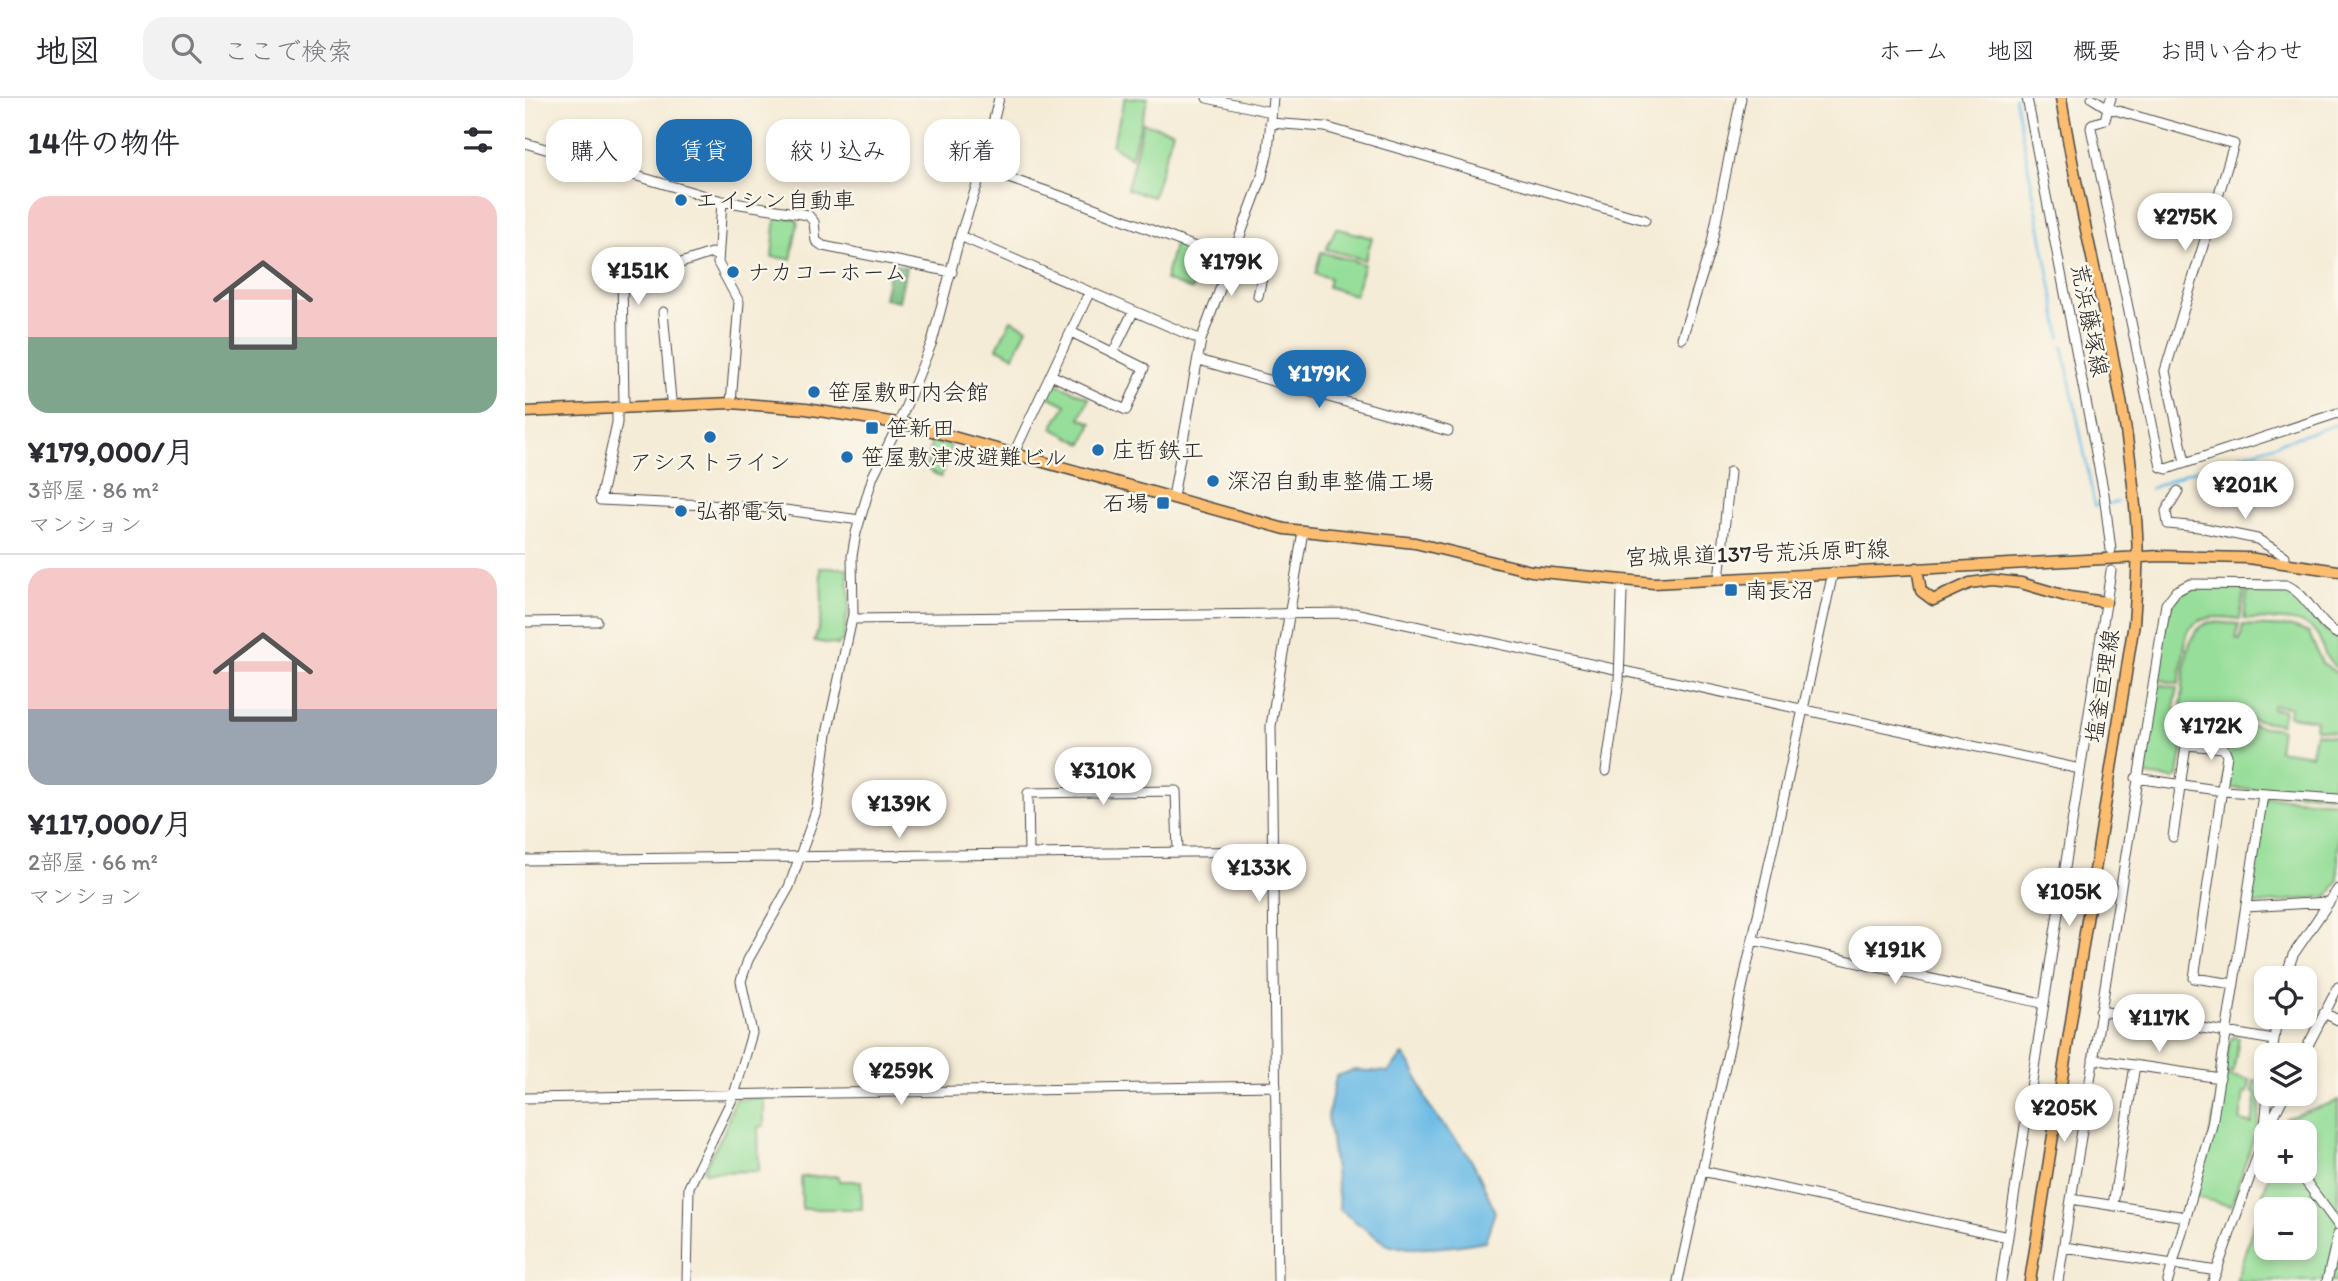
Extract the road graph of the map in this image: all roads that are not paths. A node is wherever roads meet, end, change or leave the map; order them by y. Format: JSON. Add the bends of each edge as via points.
{"nodes":[{"id":1,"x":999,"y":98,"type":"edge"},
{"id":2,"x":1207,"y":98,"type":"edge"},
{"id":3,"x":1273,"y":98,"type":"edge"},
{"id":4,"x":1741,"y":98,"type":"edge"},
{"id":5,"x":2027,"y":98,"type":"edge"},
{"id":6,"x":2061,"y":98,"type":"edge"},
{"id":7,"x":2092,"y":98,"type":"edge"},
{"id":8,"x":2111,"y":98,"type":"edge"},
{"id":9,"x":2108,"y":108,"type":"junction"},
{"id":10,"x":1271,"y":112,"type":"junction"},
{"id":11,"x":994,"y":119,"type":"edge"},
{"id":12,"x":1270,"y":123,"type":"junction"},
{"id":13,"x":525,"y":143,"type":"edge"},
{"id":14,"x":1020,"y":180,"type":"edge"},
{"id":15,"x":978,"y":182,"type":"edge"},
{"id":16,"x":722,"y":201,"type":"junction"},
{"id":17,"x":1645,"y":220,"type":"dead end"},
{"id":18,"x":960,"y":236,"type":"junction"},
{"id":19,"x":718,"y":256,"type":"junction"},
{"id":20,"x":1229,"y":260,"type":"junction"},
{"id":21,"x":952,"y":272,"type":"junction"},
{"id":22,"x":1089,"y":293,"type":"junction"},
{"id":23,"x":1258,"y":296,"type":"dead end"},
{"id":24,"x":663,"y":312,"type":"dead end"},
{"id":25,"x":1133,"y":312,"type":"junction"},
{"id":26,"x":1071,"y":332,"type":"junction"},
{"id":27,"x":1682,"y":338,"type":"dead end"},
{"id":28,"x":1201,"y":340,"type":"junction"},
{"id":29,"x":1113,"y":353,"type":"junction"},
{"id":30,"x":1199,"y":360,"type":"junction"},
{"id":31,"x":1051,"y":375,"type":"junction"},
{"id":32,"x":671,"y":400,"type":"dead end"},
{"id":33,"x":731,"y":403,"type":"junction"},
{"id":34,"x":621,"y":407,"type":"junction"},
{"id":35,"x":525,"y":412,"type":"edge"},
{"id":36,"x":2338,"y":413,"type":"edge"},
{"id":37,"x":899,"y":423,"type":"junction"},
{"id":38,"x":1448,"y":431,"type":"dead end"},
{"id":39,"x":1014,"y":453,"type":"junction"},
{"id":40,"x":2185,"y":462,"type":"junction"},
{"id":41,"x":1730,"y":472,"type":"dead end"},
{"id":42,"x":2178,"y":492,"type":"dead end"},
{"id":43,"x":1173,"y":498,"type":"junction"},
{"id":44,"x":860,"y":520,"type":"junction"},
{"id":45,"x":1303,"y":531,"type":"junction"},
{"id":46,"x":2111,"y":550,"type":"dead end"},
{"id":47,"x":2137,"y":557,"type":"junction"},
{"id":48,"x":2284,"y":563,"type":"junction"},
{"id":49,"x":1917,"y":568,"type":"junction"},
{"id":50,"x":2111,"y":571,"type":"dead end"},
{"id":51,"x":2338,"y":571,"type":"edge"},
{"id":52,"x":1833,"y":572,"type":"junction"},
{"id":53,"x":1719,"y":580,"type":"junction"},
{"id":54,"x":1622,"y":586,"type":"junction"},
{"id":55,"x":2106,"y":603,"type":"junction"},
{"id":56,"x":1289,"y":612,"type":"junction"},
{"id":57,"x":852,"y":619,"type":"junction"},
{"id":58,"x":597,"y":621,"type":"dead end"},
{"id":59,"x":525,"y":622,"type":"edge"},
{"id":60,"x":2338,"y":634,"type":"edge"},
{"id":61,"x":1803,"y":710,"type":"junction"},
{"id":62,"x":2080,"y":769,"type":"junction"},
{"id":63,"x":1606,"y":771,"type":"dead end"},
{"id":64,"x":2136,"y":778,"type":"junction"},
{"id":65,"x":2180,"y":784,"type":"junction"},
{"id":66,"x":2223,"y":791,"type":"junction"},
{"id":67,"x":2263,"y":795,"type":"junction"},
{"id":68,"x":2338,"y":799,"type":"edge"},
{"id":69,"x":2173,"y":837,"type":"dead end"},
{"id":70,"x":1273,"y":851,"type":"junction"},
{"id":71,"x":1178,"y":852,"type":"junction"},
{"id":72,"x":1029,"y":854,"type":"junction"},
{"id":73,"x":801,"y":856,"type":"junction"},
{"id":74,"x":525,"y":859,"type":"edge"},
{"id":75,"x":2338,"y":888,"type":"edge"},
{"id":76,"x":2329,"y":902,"type":"junction"},
{"id":77,"x":2246,"y":907,"type":"junction"},
{"id":78,"x":1753,"y":940,"type":"junction"},
{"id":79,"x":2289,"y":966,"type":"edge"},
{"id":80,"x":2234,"y":984,"type":"junction"},
{"id":81,"x":2338,"y":987,"type":"edge"},
{"id":82,"x":2042,"y":1003,"type":"junction"},
{"id":83,"x":2100,"y":1011,"type":"junction"},
{"id":84,"x":2324,"y":1013,"type":"junction"},
{"id":85,"x":2338,"y":1020,"type":"edge"},
{"id":86,"x":2275,"y":1029,"type":"edge"},
{"id":87,"x":2227,"y":1031,"type":"junction"},
{"id":88,"x":2274,"y":1040,"type":"junction"},
{"id":89,"x":2274,"y":1043,"type":"edge"},
{"id":90,"x":2309,"y":1043,"type":"edge"},
{"id":91,"x":2093,"y":1059,"type":"junction"},
{"id":92,"x":2135,"y":1065,"type":"junction"},
{"id":93,"x":2220,"y":1077,"type":"junction"},
{"id":94,"x":1276,"y":1086,"type":"junction"},
{"id":95,"x":734,"y":1095,"type":"junction"},
{"id":96,"x":525,"y":1098,"type":"edge"},
{"id":97,"x":2254,"y":1169,"type":"edge"},
{"id":98,"x":1702,"y":1171,"type":"junction"},
{"id":99,"x":2307,"y":1183,"type":"edge"},
{"id":100,"x":2071,"y":1199,"type":"junction"},
{"id":101,"x":2113,"y":1205,"type":"junction"},
{"id":102,"x":2186,"y":1217,"type":"junction"},
{"id":103,"x":2338,"y":1225,"type":"edge"},
{"id":104,"x":2338,"y":1234,"type":"edge"},
{"id":105,"x":2008,"y":1237,"type":"junction"},
{"id":106,"x":2064,"y":1247,"type":"junction"},
{"id":107,"x":2173,"y":1263,"type":"junction"},
{"id":108,"x":2217,"y":1271,"type":"junction"},
{"id":109,"x":687,"y":1281,"type":"edge"},
{"id":110,"x":1278,"y":1281,"type":"edge"},
{"id":111,"x":1678,"y":1281,"type":"edge"},
{"id":112,"x":2001,"y":1281,"type":"edge"},
{"id":113,"x":2029,"y":1281,"type":"edge"},
{"id":114,"x":2058,"y":1281,"type":"edge"},
{"id":115,"x":2168,"y":1281,"type":"edge"},
{"id":116,"x":2213,"y":1281,"type":"edge"},
{"id":117,"x":2327,"y":1281,"type":"edge"}],
"edges":[{"from":1,"to":11,"type":"street"},
{"from":2,"to":10,"type":"street"},
{"from":3,"to":10,"type":"street"},
{"from":4,"to":27,"type":"street","via":[[1711,247]]},
{"from":5,"to":46,"type":"street","name":"荒浜藤塚線"},
{"from":6,"to":47,"type":"main road","name":"塩釜亘理線","via":[[2128,446]]},
{"from":7,"to":9,"type":"street"},
{"from":8,"to":9,"type":"street"},
{"from":9,"to":40,"type":"street","via":[[2105,120],[2091,128],[2159,461],[2167,469]]},
{"from":9,"to":40,"type":"street","via":[[2234,144],[2165,371]]},
{"from":10,"to":12,"type":"street"},
{"from":12,"to":17,"type":"street","via":[[1325,127]]},
{"from":12,"to":20,"type":"street","via":[[1261,180]]},
{"from":13,"to":16,"type":"street"},
{"from":14,"to":20,"type":"street"},
{"from":15,"to":18,"type":"street"},
{"from":16,"to":19,"type":"street"},
{"from":16,"to":21,"type":"street","via":[[808,215],[814,222],[815,241],[823,246]]},
{"from":18,"to":21,"type":"street"},
{"from":18,"to":22,"type":"street"},
{"from":19,"to":33,"type":"street","via":[[740,302]]},
{"from":19,"to":34,"type":"street","via":[[711,253],[663,269],[622,274]]},
{"from":20,"to":23,"type":"street","via":[[1264,268]]},
{"from":20,"to":28,"type":"street"},
{"from":21,"to":37,"type":"street","via":[[932,342]]},
{"from":22,"to":25,"type":"street"},
{"from":22,"to":26,"type":"street"},
{"from":24,"to":32,"type":"street"},
{"from":25,"to":28,"type":"street"},
{"from":25,"to":29,"type":"street"},
{"from":26,"to":29,"type":"street"},
{"from":26,"to":31,"type":"street"},
{"from":28,"to":30,"type":"street"},
{"from":29,"to":31,"type":"street","via":[[1144,368],[1126,410]]},
{"from":30,"to":38,"type":"street"},
{"from":30,"to":43,"type":"street"},
{"from":31,"to":39,"type":"street"},
{"from":33,"to":34,"type":"main road","name":"宮城県道137号荒浜原町線"},
{"from":33,"to":37,"type":"main road","name":"宮城県道137号荒浜原町線"},
{"from":34,"to":35,"type":"main road","name":"宮城県道137号荒浜原町線"},
{"from":34,"to":44,"type":"street","via":[[600,500],[770,508]]},
{"from":36,"to":40,"type":"street"},
{"from":37,"to":39,"type":"main road","name":"宮城県道137号荒浜原町線"},
{"from":37,"to":44,"type":"street","via":[[873,475]]},
{"from":39,"to":43,"type":"main road","name":"宮城県道137号荒浜原町線"},
{"from":41,"to":53,"type":"street"},
{"from":42,"to":48,"type":"street","via":[[2167,511],[2168,524],[2257,539],[2284,556]]},
{"from":43,"to":45,"type":"main road","name":"宮城県道137号荒浜原町線"},
{"from":44,"to":57,"type":"street","via":[[852,556]]},
{"from":45,"to":54,"type":"main road","name":"宮城県道137号荒浜原町線","via":[[1415,543],[1509,567]]},
{"from":45,"to":56,"type":"street"},
{"from":47,"to":48,"type":"main road","name":"宮城県道137号荒浜原町線"},
{"from":47,"to":49,"type":"main road","name":"宮城県道137号荒浜原町線"},
{"from":47,"to":113,"type":"main road","name":"塩釜亘理線","via":[[2134,624]]},
{"from":48,"to":51,"type":"main road","name":"宮城県道137号荒浜原町線"},
{"from":49,"to":52,"type":"main road","name":"宮城県道137号荒浜原町線"},
{"from":49,"to":55,"type":"main road","via":[[1921,591],[1933,600],[1976,581],[2004,581]]},
{"from":50,"to":55,"type":"street"},
{"from":52,"to":53,"type":"main road","name":"宮城県道137号荒浜原町線"},
{"from":52,"to":61,"type":"street"},
{"from":53,"to":54,"type":"main road","name":"宮城県道137号荒浜原町線"},
{"from":54,"to":63,"type":"street","bridge":true,"via":[[1619,681]]},
{"from":55,"to":62,"type":"street"},
{"from":56,"to":57,"type":"street"},
{"from":56,"to":61,"type":"street","via":[[1354,613]]},
{"from":56,"to":70,"type":"street","via":[[1271,726]]},
{"from":57,"to":73,"type":"street","via":[[827,734],[817,808]]},
{"from":58,"to":59,"type":"street"},
{"from":60,"to":64,"type":"street","via":[[2286,585],[2182,587],[2170,597],[2163,613]]},
{"from":61,"to":62,"type":"street"},
{"from":61,"to":78,"type":"street"},
{"from":62,"to":82,"type":"street"},
{"from":64,"to":65,"type":"street"},
{"from":64,"to":83,"type":"street"},
{"from":65,"to":66,"type":"street"},
{"from":65,"to":66,"type":"street","via":[[2186,745],[2223,748],[2228,755]]},
{"from":65,"to":69,"type":"street"},
{"from":66,"to":67,"type":"street"},
{"from":66,"to":80,"type":"street","via":[[2194,978]]},
{"from":67,"to":68,"type":"street"},
{"from":67,"to":77,"type":"street"},
{"from":70,"to":71,"type":"street"},
{"from":70,"to":94,"type":"street"},
{"from":71,"to":72,"type":"street"},
{"from":71,"to":72,"type":"street","via":[[1176,790],[1028,793]]},
{"from":72,"to":73,"type":"street"},
{"from":73,"to":74,"type":"street"},
{"from":73,"to":95,"type":"street","via":[[741,981],[752,1033]]},
{"from":75,"to":76,"type":"street"},
{"from":76,"to":77,"type":"street"},
{"from":76,"to":79,"type":"street"},
{"from":77,"to":80,"type":"street"},
{"from":78,"to":82,"type":"street"},
{"from":78,"to":98,"type":"street"},
{"from":80,"to":87,"type":"street"},
{"from":81,"to":84,"type":"street"},
{"from":82,"to":105,"type":"street"},
{"from":83,"to":87,"type":"street"},
{"from":83,"to":91,"type":"street"},
{"from":84,"to":85,"type":"street"},
{"from":84,"to":90,"type":"street"},
{"from":86,"to":88,"type":"street"},
{"from":87,"to":88,"type":"street"},
{"from":87,"to":93,"type":"street"},
{"from":88,"to":89,"type":"street"},
{"from":91,"to":92,"type":"street"},
{"from":91,"to":100,"type":"street"},
{"from":92,"to":93,"type":"street"},
{"from":92,"to":101,"type":"street"},
{"from":93,"to":102,"type":"street","via":[[2212,1125]]},
{"from":94,"to":95,"type":"street"},
{"from":94,"to":110,"type":"street"},
{"from":95,"to":96,"type":"street"},
{"from":95,"to":109,"type":"street","via":[[689,1187]]},
{"from":97,"to":108,"type":"street"},
{"from":98,"to":105,"type":"street"},
{"from":98,"to":111,"type":"street"},
{"from":99,"to":103,"type":"street"},
{"from":100,"to":101,"type":"street"},
{"from":100,"to":106,"type":"street"},
{"from":101,"to":102,"type":"street"},
{"from":102,"to":107,"type":"street"},
{"from":104,"to":117,"type":"street"},
{"from":105,"to":112,"type":"street"},
{"from":106,"to":107,"type":"street"},
{"from":106,"to":114,"type":"street"},
{"from":107,"to":108,"type":"street"},
{"from":107,"to":115,"type":"street"},
{"from":108,"to":116,"type":"street"}]}
